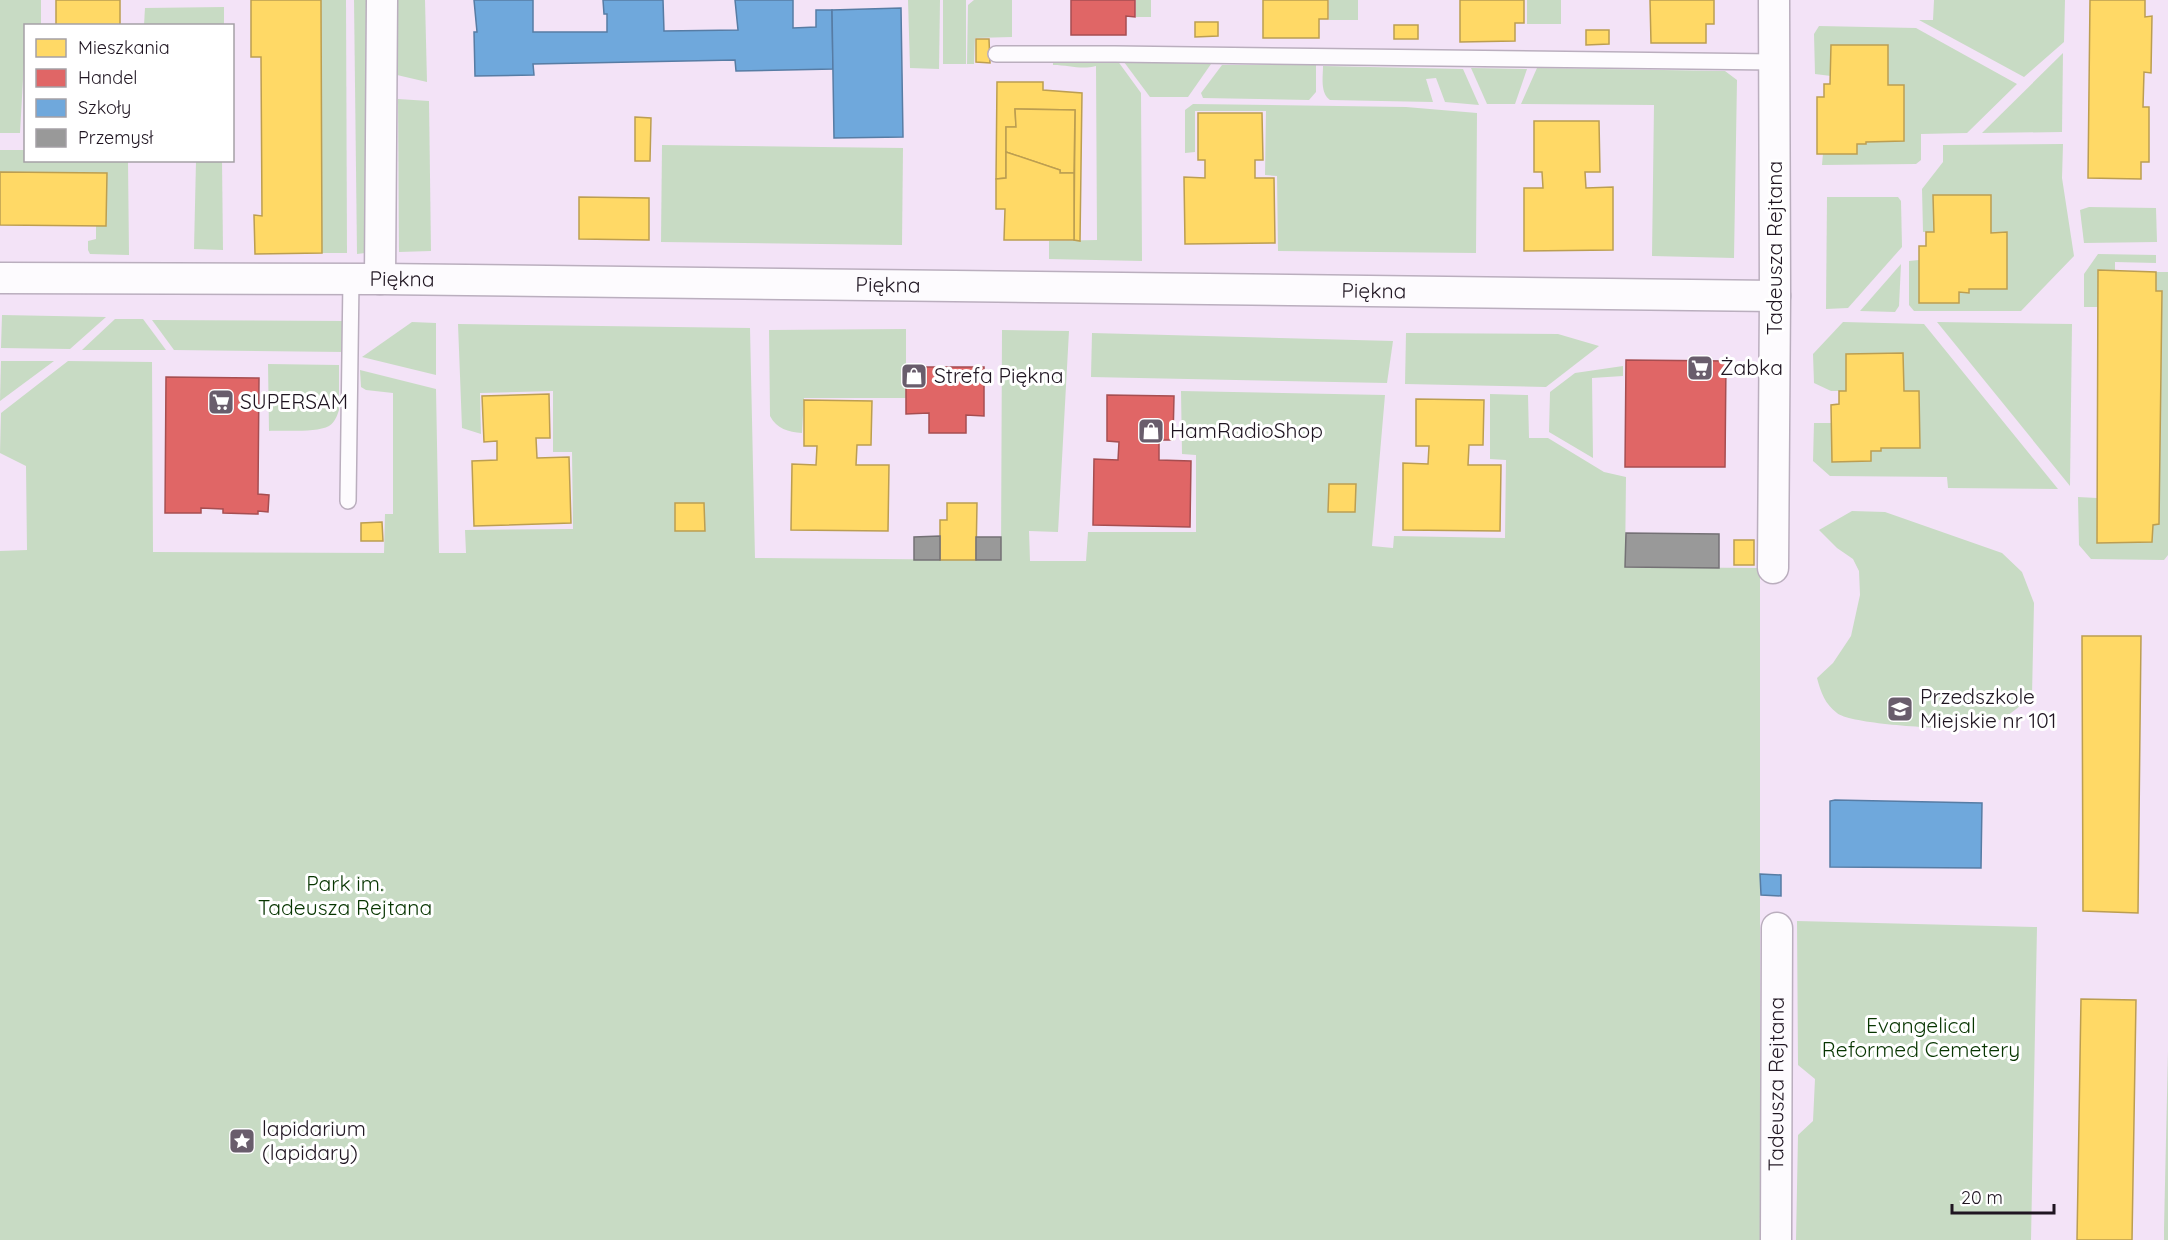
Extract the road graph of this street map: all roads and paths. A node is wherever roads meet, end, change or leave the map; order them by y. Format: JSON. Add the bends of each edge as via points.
{"nodes":[{"id":1,"x":382,"y":0,"type":"edge"},
{"id":2,"x":1774,"y":0,"type":"edge"},
{"id":3,"x":996,"y":54,"type":"dead end"},
{"id":4,"x":1775,"y":62,"type":"junction"},
{"id":5,"x":0,"y":278,"type":"edge"},
{"id":6,"x":351,"y":279,"type":"junction"},
{"id":7,"x":381,"y":279,"type":"junction"},
{"id":8,"x":1775,"y":296,"type":"junction"},
{"id":9,"x":348,"y":501,"type":"dead end"},
{"id":10,"x":1773,"y":568,"type":"dead end"},
{"id":11,"x":1777,"y":928,"type":"dead end"},
{"id":12,"x":1776,"y":1240,"type":"edge"}],
"edges":[{"from":1,"to":7,"type":"street"},
{"from":2,"to":4,"type":"street","name":"Tadeusza Rejtana"},
{"from":3,"to":4,"type":"lane"},
{"from":4,"to":8,"type":"street","name":"Tadeusza Rejtana"},
{"from":5,"to":6,"type":"street","name":"Piękna"},
{"from":6,"to":7,"type":"street","name":"Piękna"},
{"from":6,"to":9,"type":"lane"},
{"from":7,"to":8,"type":"street","name":"Piękna"},
{"from":8,"to":10,"type":"street","name":"Tadeusza Rejtana"},
{"from":11,"to":12,"type":"street","name":"Tadeusza Rejtana"}]}
